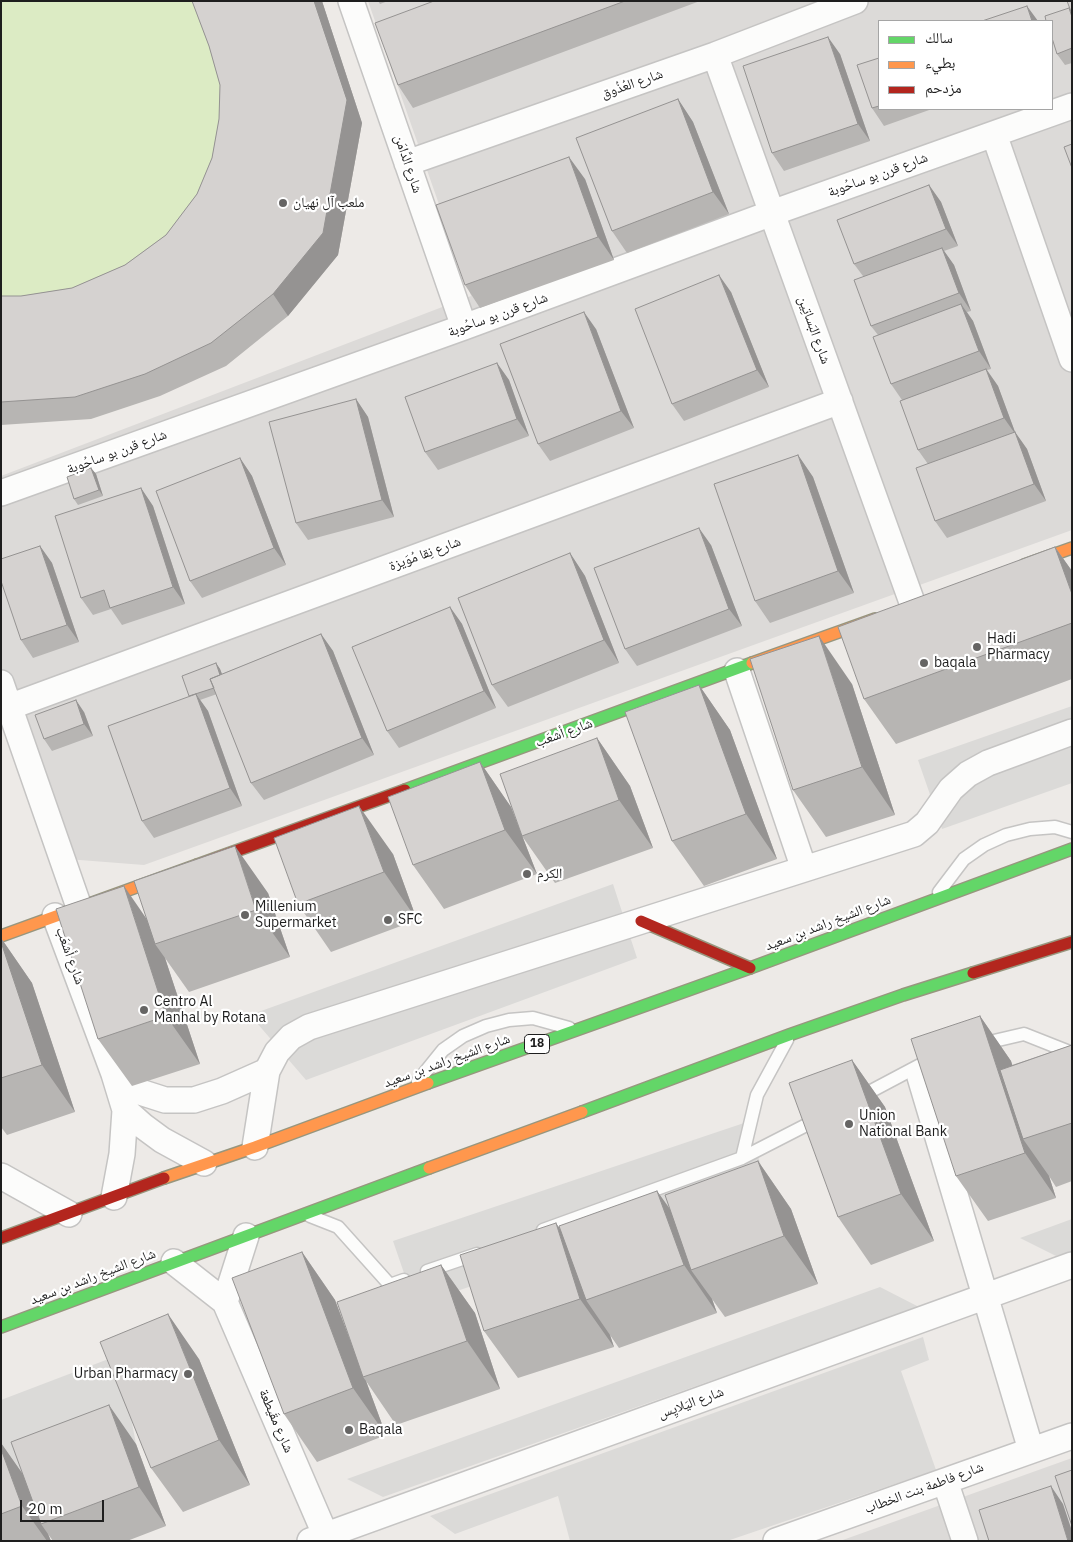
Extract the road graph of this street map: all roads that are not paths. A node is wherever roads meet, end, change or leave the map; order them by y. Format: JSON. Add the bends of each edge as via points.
{"nodes":[{"id":1,"x":351,"y":1,"type":"edge"},
{"id":2,"x":855,"y":1,"type":"edge"},
{"id":3,"x":715,"y":55,"type":"junction"},
{"id":4,"x":1072,"y":106,"type":"edge"},
{"id":5,"x":994,"y":134,"type":"junction"},
{"id":6,"x":407,"y":164,"type":"junction"},
{"id":7,"x":772,"y":213,"type":"junction"},
{"id":8,"x":464,"y":327,"type":"junction"},
{"id":9,"x":1072,"y":359,"type":"edge"},
{"id":10,"x":840,"y":402,"type":"junction"},
{"id":11,"x":1,"y":493,"type":"edge"},
{"id":12,"x":1072,"y":548,"type":"edge"},
{"id":13,"x":1016,"y":568,"type":"edge"},
{"id":14,"x":913,"y":605,"type":"edge"},
{"id":15,"x":885,"y":615,"type":"edge"},
{"id":16,"x":737,"y":670,"type":"junction"},
{"id":17,"x":1,"y":683,"type":"edge"},
{"id":18,"x":5,"y":707,"type":"edge"},
{"id":19,"x":1072,"y":732,"type":"edge"},
{"id":20,"x":1072,"y":832,"type":"edge"},
{"id":21,"x":1072,"y":849,"type":"edge"},
{"id":22,"x":804,"y":869,"type":"junction"},
{"id":23,"x":934,"y":899,"type":"junction"},
{"id":24,"x":79,"y":907,"type":"junction"},
{"id":25,"x":55,"y":916,"type":"junction"},
{"id":26,"x":641,"y":921,"type":"junction"},
{"id":27,"x":1065,"y":930,"type":"dead end"},
{"id":28,"x":1,"y":936,"type":"edge"},
{"id":29,"x":1072,"y":942,"type":"edge"},
{"id":30,"x":1046,"y":950,"type":"junction"},
{"id":31,"x":750,"y":968,"type":"junction"},
{"id":32,"x":577,"y":1030,"type":"junction"},
{"id":33,"x":789,"y":1035,"type":"junction"},
{"id":34,"x":971,"y":1046,"type":"edge"},
{"id":35,"x":1072,"y":1053,"type":"edge"},
{"id":36,"x":935,"y":1058,"type":"edge"},
{"id":37,"x":268,"y":1071,"type":"junction"},
{"id":38,"x":114,"y":1074,"type":"junction"},
{"id":39,"x":920,"y":1077,"type":"edge"},
{"id":40,"x":412,"y":1089,"type":"junction"},
{"id":41,"x":848,"y":1103,"type":"edge"},
{"id":42,"x":125,"y":1110,"type":"junction"},
{"id":43,"x":830,"y":1112,"type":"edge"},
{"id":44,"x":255,"y":1147,"type":"junction"},
{"id":45,"x":742,"y":1158,"type":"junction"},
{"id":46,"x":204,"y":1163,"type":"junction"},
{"id":47,"x":1,"y":1176,"type":"edge"},
{"id":48,"x":114,"y":1198,"type":"junction"},
{"id":49,"x":70,"y":1214,"type":"junction"},
{"id":50,"x":305,"y":1214,"type":"junction"},
{"id":51,"x":529,"y":1235,"type":"edge"},
{"id":52,"x":246,"y":1236,"type":"junction"},
{"id":53,"x":1,"y":1238,"type":"edge"},
{"id":54,"x":492,"y":1248,"type":"edge"},
{"id":55,"x":174,"y":1262,"type":"junction"},
{"id":56,"x":1072,"y":1265,"type":"edge"},
{"id":57,"x":985,"y":1296,"type":"junction"},
{"id":58,"x":225,"y":1302,"type":"junction"},
{"id":59,"x":1,"y":1327,"type":"edge"},
{"id":60,"x":1072,"y":1436,"type":"edge"},
{"id":61,"x":1032,"y":1450,"type":"junction"},
{"id":62,"x":945,"y":1480,"type":"junction"},
{"id":63,"x":321,"y":1539,"type":"edge"},
{"id":64,"x":776,"y":1541,"type":"edge"},
{"id":65,"x":965,"y":1541,"type":"edge"}],
"edges":[{"from":1,"to":6,"type":"street","name":"شارع الدَّامَن"},
{"from":2,"to":3,"type":"street","name":"شارع العُذُوق"},
{"from":3,"to":6,"type":"street","name":"شارع العُذُوق"},
{"from":3,"to":7,"type":"street","name":"شارع البَساتِين"},
{"from":4,"to":5,"type":"street","name":"شارع قرن بو ساحُوبة"},
{"from":5,"to":7,"type":"street","name":"شارع قرن بو ساحُوبة"},
{"from":5,"to":9,"type":"street"},
{"from":6,"to":8,"type":"street","name":"شارع الدَّامَن"},
{"from":7,"to":8,"type":"street","name":"شارع قرن بو ساحُوبة"},
{"from":7,"to":10,"type":"street","name":"شارع البَساتِين"},
{"from":8,"to":11,"type":"street","name":"شارع قرن بو ساحُوبة"},
{"from":10,"to":14,"type":"street","name":"شارع البَساتِين"},
{"from":10,"to":18,"type":"street","name":"شارع نِقا مُوَيزة"},
{"from":12,"to":13,"type":"main road"},
{"from":15,"to":16,"type":"main road","name":"شارع أشعَب"},
{"from":16,"to":22,"type":"street"},
{"from":16,"to":24,"type":"main road","name":"شارع أشعَب"},
{"from":17,"to":18,"type":"street"},
{"from":18,"to":24,"type":"street"},
{"from":19,"to":22,"type":"street","via":[[988,763],[968,774],[951,789],[928,823],[914,834]]},
{"from":20,"to":23,"type":"lane","via":[[1055,827],[1030,829],[984,845],[964,859]]},
{"from":21,"to":23,"type":"main road","name":"شارع الشيخ راشد بن سعيد","number":"18"},
{"from":22,"to":26,"type":"street"},
{"from":23,"to":31,"type":"main road","name":"شارع الشيخ راشد بن سعيد","number":"18"},
{"from":24,"to":25,"type":"main road","name":"شارع أشعَب"},
{"from":25,"to":28,"type":"main road","name":"شارع أشعَب"},
{"from":25,"to":38,"type":"street","name":"شارع أشعَب"},
{"from":26,"to":31,"type":"main road"},
{"from":26,"to":37,"type":"street","via":[[309,1027],[291,1037],[277,1052]]},
{"from":27,"to":30,"type":"main road"},
{"from":29,"to":30,"type":"main road","name":"شارع الشيخ راشد بن سعيد"},
{"from":30,"to":33,"type":"main road","name":"شارع الشيخ راشد بن سعيد"},
{"from":31,"to":32,"type":"main road","name":"شارع الشيخ راشد بن سعيد","number":"18"},
{"from":32,"to":40,"type":"main road","name":"شارع الشيخ راشد بن سعيد","number":"18"},
{"from":32,"to":40,"type":"lane","via":[[534,1018],[486,1026],[443,1050]]},
{"from":33,"to":45,"type":"lane","via":[[757,1095]]},
{"from":33,"to":50,"type":"main road","name":"شارع الشيخ راشد بن سعيد"},
{"from":34,"to":35,"type":"lane","via":[[1024,1034]]},
{"from":36,"to":41,"type":"lane"},
{"from":37,"to":38,"type":"street","via":[[222,1092],[194,1100],[165,1100],[137,1091]]},
{"from":37,"to":44,"type":"street"},
{"from":38,"to":42,"type":"street","name":"شارع أشعَب"},
{"from":39,"to":57,"type":"street"},
{"from":40,"to":44,"type":"main road","name":"شارع الشيخ راشد بن سعيد","number":"18"},
{"from":42,"to":46,"type":"street","via":[[162,1140]]},
{"from":42,"to":48,"type":"street","name":"شارع أشعَب"},
{"from":43,"to":45,"type":"lane"},
{"from":44,"to":46,"type":"main road","name":"شارع الشيخ راشد بن سعيد","number":"18"},
{"from":45,"to":51,"type":"lane"},
{"from":46,"to":48,"type":"main road","name":"شارع الشيخ راشد بن سعيد","number":"18"},
{"from":47,"to":49,"type":"street"},
{"from":48,"to":49,"type":"main road","name":"شارع الشيخ راشد بن سعيد","number":"18"},
{"from":49,"to":53,"type":"main road","name":"شارع الشيخ راشد بن سعيد","number":"18"},
{"from":50,"to":52,"type":"main road","name":"شارع الشيخ راشد بن سعيد"},
{"from":50,"to":54,"type":"lane","via":[[338,1227],[390,1285]]},
{"from":52,"to":55,"type":"main road","name":"شارع الشيخ راشد بن سعيد"},
{"from":52,"to":58,"type":"street"},
{"from":55,"to":58,"type":"street","name":"شارع مقَيطعة"},
{"from":55,"to":59,"type":"main road","name":"شارع الشيخ راشد بن سعيد"},
{"from":56,"to":57,"type":"street","name":"شارع اليَلايِس"},
{"from":57,"to":61,"type":"street"},
{"from":57,"to":63,"type":"street","name":"شارع اليَلايِس"},
{"from":58,"to":63,"type":"street","name":"شارع مقَيطعة"},
{"from":60,"to":61,"type":"street","name":"شارع فاطمة بنت الخطاب"},
{"from":61,"to":62,"type":"street","name":"شارع فاطمة بنت الخطاب"},
{"from":62,"to":64,"type":"street","name":"شارع فاطمة بنت الخطاب"},
{"from":62,"to":65,"type":"street"}]}
